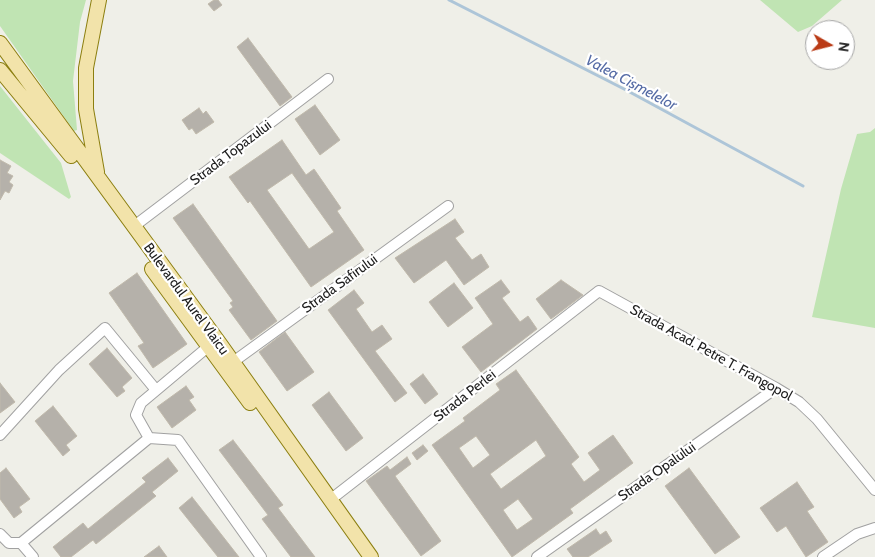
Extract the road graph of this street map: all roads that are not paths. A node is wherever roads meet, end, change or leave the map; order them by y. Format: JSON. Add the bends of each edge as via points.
{"nodes":[{"id":1,"x":99,"y":0,"type":"edge"},
{"id":2,"x":0,"y":43,"type":"edge"},
{"id":3,"x":0,"y":70,"type":"edge"},
{"id":4,"x":328,"y":79,"type":"dead end"},
{"id":5,"x":98,"y":178,"type":"junction"},
{"id":6,"x":448,"y":206,"type":"dead end"},
{"id":7,"x":133,"y":227,"type":"junction"},
{"id":8,"x":600,"y":291,"type":"joint"},
{"id":9,"x":209,"y":346,"type":"junction"},
{"id":10,"x":233,"y":362,"type":"junction"},
{"id":11,"x":776,"y":388,"type":"junction"},
{"id":12,"x":156,"y":390,"type":"junction"},
{"id":13,"x":0,"y":435,"type":"edge"},
{"id":14,"x":149,"y":438,"type":"junction"},
{"id":15,"x":875,"y":490,"type":"edge"},
{"id":16,"x":330,"y":500,"type":"junction"},
{"id":17,"x":875,"y":528,"type":"edge"},
{"id":18,"x":0,"y":534,"type":"edge"},
{"id":19,"x":21,"y":543,"type":"junction"},
{"id":20,"x":550,"y":553,"type":"edge"},
{"id":21,"x":33,"y":557,"type":"edge"},
{"id":22,"x":261,"y":557,"type":"edge"},
{"id":23,"x":361,"y":557,"type":"edge"},
{"id":24,"x":371,"y":557,"type":"edge"},
{"id":25,"x":537,"y":557,"type":"edge"},
{"id":26,"x":823,"y":557,"type":"edge"}],
"edges":[{"from":1,"to":5,"type":"main road","via":[[86,68],[86,109]]},
{"from":2,"to":5,"type":"main road","name":"Bulevardul Aurel Vlaicu"},
{"from":3,"to":9,"type":"main road","name":"Bulevardul Aurel Vlaicu","via":[[68,152]]},
{"from":4,"to":7,"type":"street","name":"Strada Topazului"},
{"from":5,"to":7,"type":"main road","name":"Bulevardul Aurel Vlaicu"},
{"from":6,"to":10,"type":"street","name":"Strada Safirului"},
{"from":7,"to":10,"type":"main road","name":"Bulevardul Aurel Vlaicu"},
{"from":8,"to":11,"type":"street","name":"Strada Acad. Petre T. Frangopol"},
{"from":8,"to":16,"type":"street","name":"Strada Perlei"},
{"from":9,"to":12,"type":"street"},
{"from":9,"to":23,"type":"main road","name":"Bulevardul Aurel Vlaicu"},
{"from":10,"to":16,"type":"main road","name":"Bulevardul Aurel Vlaicu"},
{"from":11,"to":15,"type":"street","name":"Strada Acad. Petre T. Frangopol","via":[[799,402],[817,419]]},
{"from":11,"to":20,"type":"street","name":"Strada Opalului"},
{"from":12,"to":13,"type":"street","via":[[105,328],[59,370]]},
{"from":12,"to":14,"type":"street","via":[[141,403],[136,415]]},
{"from":14,"to":19,"type":"street"},
{"from":14,"to":22,"type":"street","via":[[178,440]]},
{"from":16,"to":24,"type":"main road","name":"Bulevardul Aurel Vlaicu"},
{"from":17,"to":26,"type":"street","via":[[856,534]]},
{"from":18,"to":19,"type":"street","via":[[9,543]]},
{"from":19,"to":21,"type":"street"},
{"from":20,"to":25,"type":"street","name":"Strada Opalului"}]}
